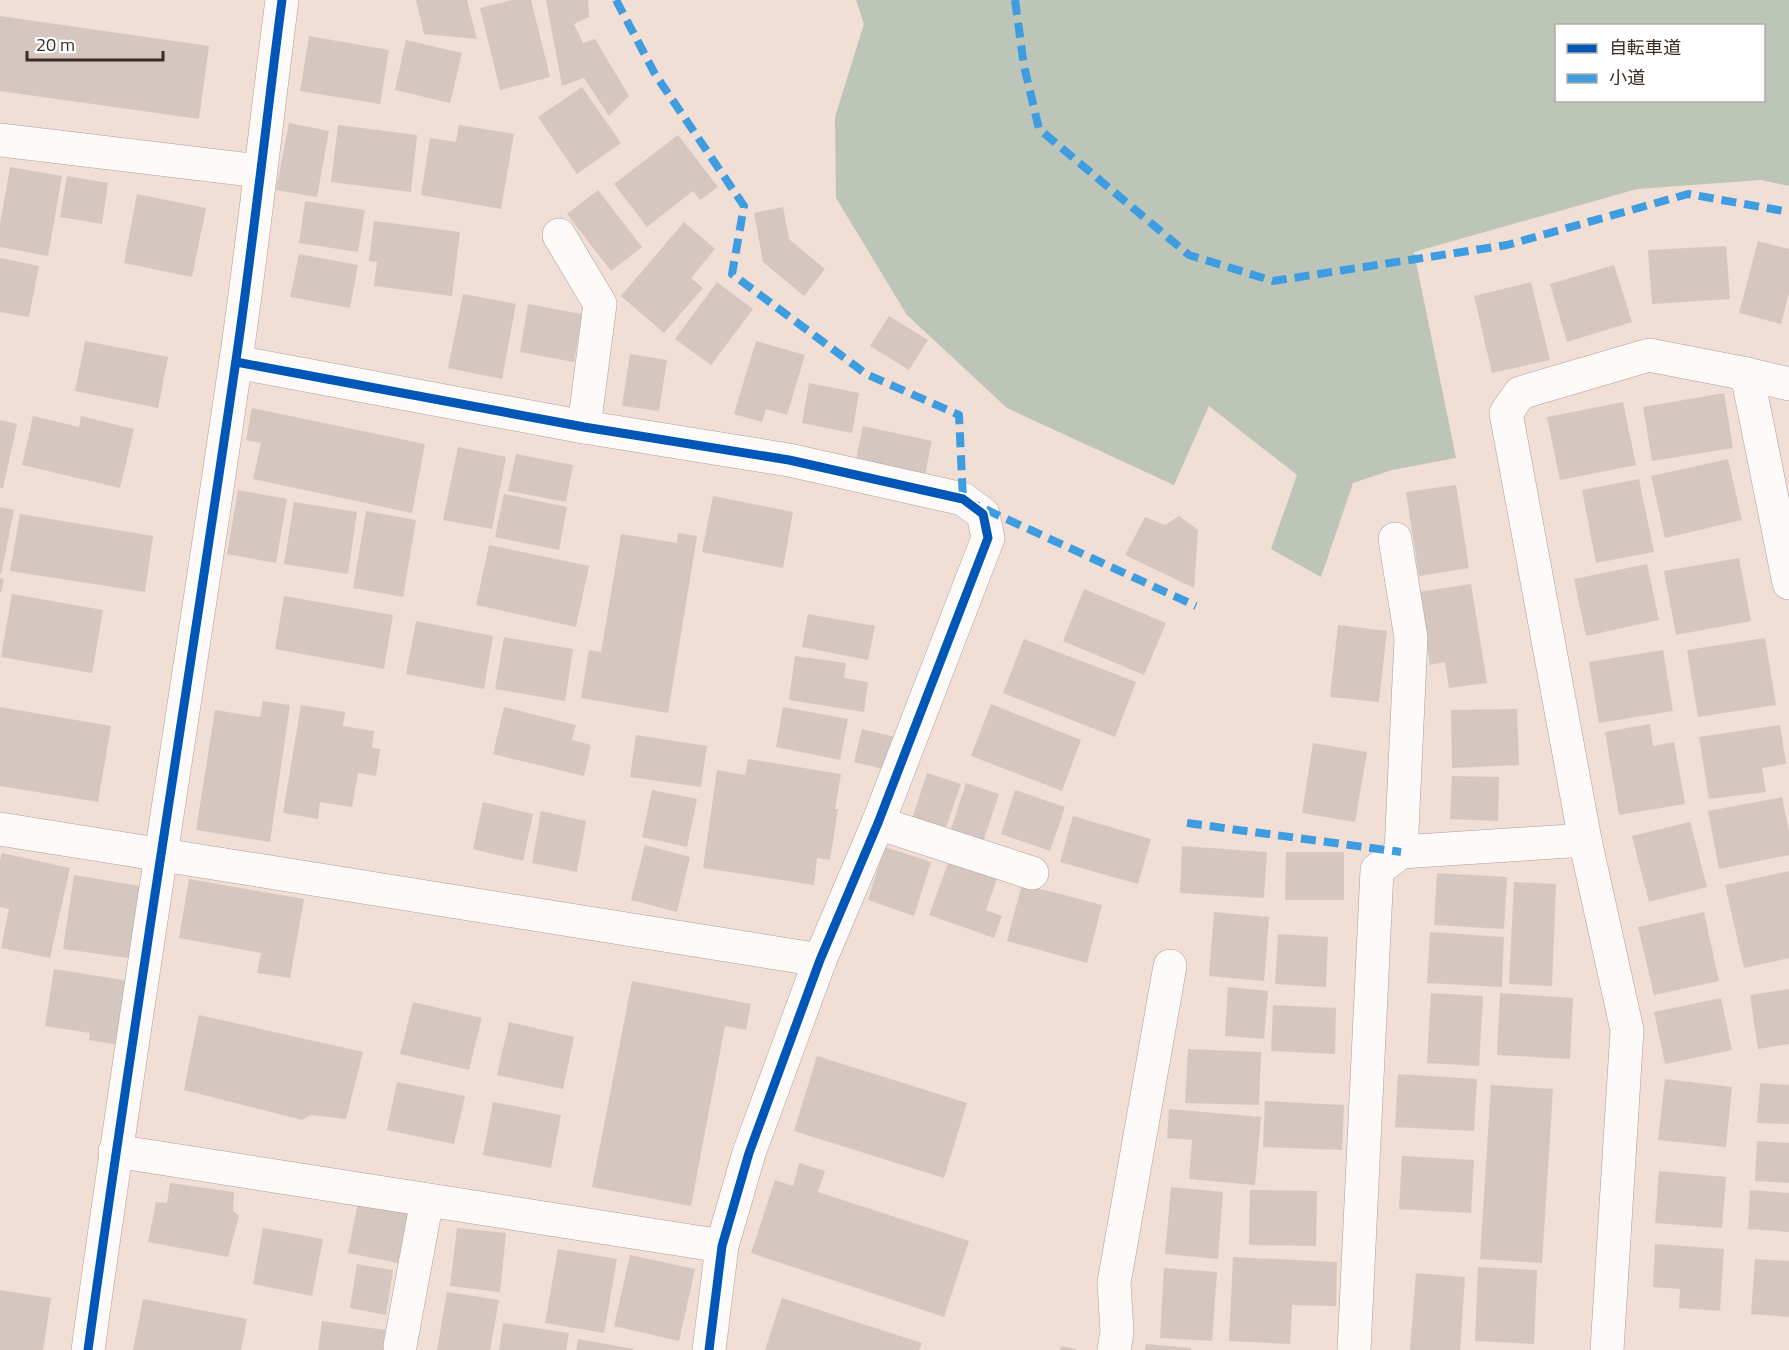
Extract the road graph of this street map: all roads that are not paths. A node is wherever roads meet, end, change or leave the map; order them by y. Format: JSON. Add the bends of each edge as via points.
{"nodes":[{"id":1,"x":282,"y":0,"type":"edge"},
{"id":2,"x":0,"y":140,"type":"edge"},
{"id":3,"x":260,"y":171,"type":"junction"},
{"id":4,"x":559,"y":235,"type":"dead end"},
{"id":5,"x":236,"y":362,"type":"junction"},
{"id":6,"x":1747,"y":374,"type":"junction"},
{"id":7,"x":1789,"y":384,"type":"edge"},
{"id":8,"x":584,"y":427,"type":"junction"},
{"id":9,"x":1395,"y":539,"type":"dead end"},
{"id":10,"x":1789,"y":583,"type":"edge"},
{"id":11,"x":878,"y":823,"type":"junction"},
{"id":12,"x":0,"y":829,"type":"edge"},
{"id":13,"x":1585,"y":840,"type":"junction"},
{"id":14,"x":1401,"y":852,"type":"junction"},
{"id":15,"x":162,"y":855,"type":"junction"},
{"id":16,"x":1032,"y":873,"type":"dead end"},
{"id":17,"x":820,"y":960,"type":"junction"},
{"id":18,"x":1170,"y":966,"type":"dead end"},
{"id":19,"x":116,"y":1151,"type":"junction"},
{"id":20,"x":427,"y":1200,"type":"junction"},
{"id":21,"x":722,"y":1246,"type":"junction"},
{"id":22,"x":400,"y":1346,"type":"dead end"},
{"id":23,"x":88,"y":1350,"type":"edge"},
{"id":24,"x":709,"y":1350,"type":"edge"},
{"id":25,"x":1114,"y":1350,"type":"edge"},
{"id":26,"x":1354,"y":1350,"type":"edge"},
{"id":27,"x":1607,"y":1350,"type":"edge"}],
"edges":[{"from":1,"to":3,"type":"street"},
{"from":2,"to":3,"type":"street"},
{"from":3,"to":5,"type":"street"},
{"from":4,"to":8,"type":"street","via":[[600,304]]},
{"from":5,"to":8,"type":"street"},
{"from":5,"to":15,"type":"street"},
{"from":6,"to":7,"type":"street"},
{"from":6,"to":10,"type":"street"},
{"from":6,"to":13,"type":"street","via":[[1648,355],[1520,393],[1506,412]]},
{"from":8,"to":11,"type":"street","via":[[812,465],[963,499],[983,514],[988,538]]},
{"from":9,"to":14,"type":"street","via":[[1411,638]]},
{"from":11,"to":16,"type":"street"},
{"from":11,"to":17,"type":"street"},
{"from":12,"to":15,"type":"street"},
{"from":13,"to":14,"type":"street"},
{"from":13,"to":27,"type":"street","via":[[1627,1030]]},
{"from":14,"to":26,"type":"street","via":[[1377,870]]},
{"from":15,"to":17,"type":"street"},
{"from":15,"to":19,"type":"street"},
{"from":17,"to":21,"type":"street","via":[[749,1153]]},
{"from":18,"to":25,"type":"street","via":[[1114,1282]]},
{"from":19,"to":20,"type":"street"},
{"from":19,"to":23,"type":"street"},
{"from":20,"to":21,"type":"street"},
{"from":20,"to":22,"type":"street"},
{"from":21,"to":24,"type":"street"}]}
